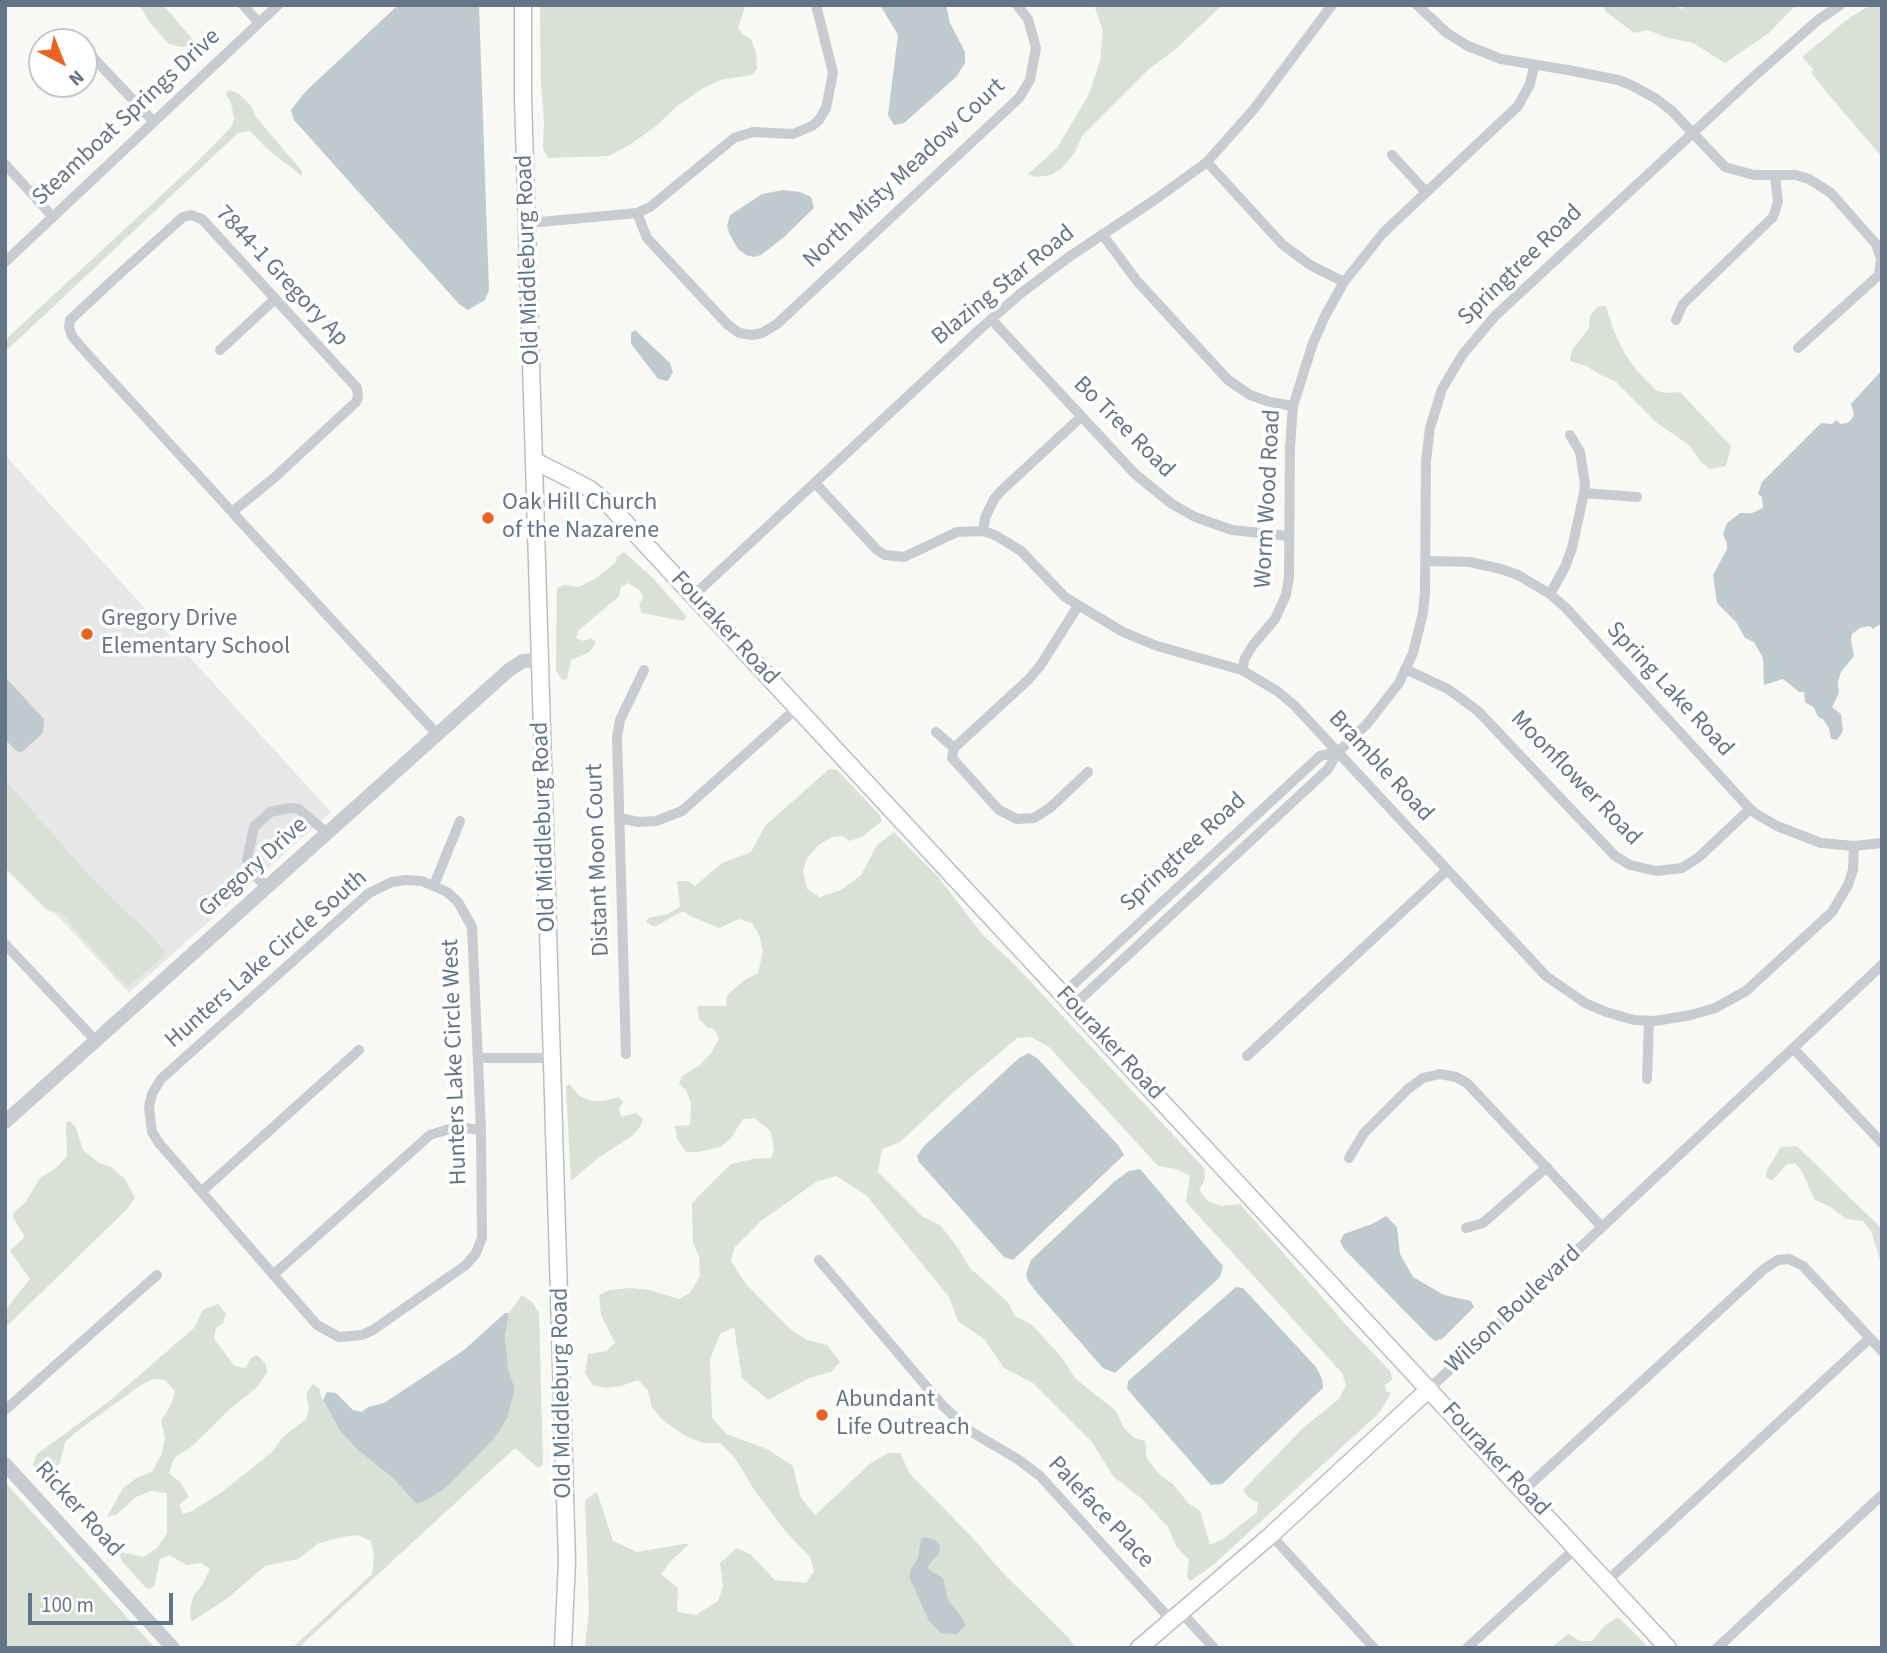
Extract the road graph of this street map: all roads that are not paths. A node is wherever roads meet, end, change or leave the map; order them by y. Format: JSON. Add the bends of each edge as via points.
{"nodes":[{"id":1,"x":243,"y":5,"type":"edge"},
{"id":2,"x":278,"y":5,"type":"edge"},
{"id":3,"x":523,"y":5,"type":"edge"},
{"id":4,"x":816,"y":5,"type":"edge"},
{"id":5,"x":1017,"y":5,"type":"edge"},
{"id":6,"x":1332,"y":5,"type":"edge"},
{"id":7,"x":1417,"y":5,"type":"edge"},
{"id":8,"x":1840,"y":5,"type":"edge"},
{"id":9,"x":259,"y":23,"type":"junction"},
{"id":10,"x":98,"y":63,"type":"edge"},
{"id":11,"x":1534,"y":66,"type":"junction"},
{"id":12,"x":154,"y":122,"type":"junction"},
{"id":13,"x":1691,"y":134,"type":"junction"},
{"id":14,"x":1392,"y":155,"type":"dead end"},
{"id":15,"x":1207,"y":162,"type":"junction"},
{"id":16,"x":5,"y":164,"type":"edge"},
{"id":17,"x":1774,"y":175,"type":"junction"},
{"id":18,"x":1426,"y":192,"type":"junction"},
{"id":19,"x":637,"y":214,"type":"junction"},
{"id":20,"x":53,"y":217,"type":"junction"},
{"id":21,"x":529,"y":223,"type":"junction"},
{"id":22,"x":1102,"y":234,"type":"junction"},
{"id":23,"x":1881,"y":259,"type":"edge"},
{"id":24,"x":5,"y":262,"type":"edge"},
{"id":25,"x":1344,"y":282,"type":"junction"},
{"id":26,"x":275,"y":299,"type":"junction"},
{"id":27,"x":991,"y":319,"type":"junction"},
{"id":28,"x":1676,"y":320,"type":"dead end"},
{"id":29,"x":1798,"y":348,"type":"dead end"},
{"id":30,"x":220,"y":350,"type":"dead end"},
{"id":31,"x":1293,"y":406,"type":"junction"},
{"id":32,"x":1081,"y":417,"type":"junction"},
{"id":33,"x":1570,"y":435,"type":"dead end"},
{"id":34,"x":535,"y":461,"type":"junction"},
{"id":35,"x":815,"y":483,"type":"junction"},
{"id":36,"x":1584,"y":493,"type":"junction"},
{"id":37,"x":1637,"y":498,"type":"dead end"},
{"id":38,"x":232,"y":512,"type":"junction"},
{"id":39,"x":983,"y":531,"type":"junction"},
{"id":40,"x":1289,"y":537,"type":"junction"},
{"id":41,"x":1426,"y":561,"type":"junction"},
{"id":42,"x":1550,"y":594,"type":"junction"},
{"id":43,"x":694,"y":596,"type":"junction"},
{"id":44,"x":1078,"y":606,"type":"junction"},
{"id":45,"x":540,"y":660,"type":"junction"},
{"id":46,"x":1405,"y":669,"type":"junction"},
{"id":47,"x":644,"y":670,"type":"dead end"},
{"id":48,"x":1242,"y":670,"type":"junction"},
{"id":49,"x":797,"y":708,"type":"junction"},
{"id":50,"x":936,"y":732,"type":"dead end"},
{"id":51,"x":437,"y":734,"type":"junction"},
{"id":52,"x":954,"y":748,"type":"junction"},
{"id":53,"x":1338,"y":752,"type":"junction"},
{"id":54,"x":1088,"y":772,"type":"dead end"},
{"id":55,"x":1751,"y":809,"type":"junction"},
{"id":56,"x":619,"y":818,"type":"junction"},
{"id":57,"x":460,"y":821,"type":"dead end"},
{"id":58,"x":327,"y":833,"type":"junction"},
{"id":59,"x":1882,"y":843,"type":"edge"},
{"id":60,"x":1854,"y":846,"type":"junction"},
{"id":61,"x":1447,"y":870,"type":"junction"},
{"id":62,"x":434,"y":885,"type":"junction"},
{"id":63,"x":267,"y":888,"type":"junction"},
{"id":64,"x":5,"y":944,"type":"edge"},
{"id":65,"x":1880,"y":969,"type":"edge"},
{"id":66,"x":1068,"y":1000,"type":"junction"},
{"id":67,"x":1648,"y":1021,"type":"junction"},
{"id":68,"x":96,"y":1041,"type":"junction"},
{"id":69,"x":1793,"y":1048,"type":"junction"},
{"id":70,"x":359,"y":1050,"type":"dead end"},
{"id":71,"x":626,"y":1054,"type":"dead end"},
{"id":72,"x":1247,"y":1056,"type":"dead end"},
{"id":73,"x":478,"y":1058,"type":"junction"},
{"id":74,"x":553,"y":1058,"type":"junction"},
{"id":75,"x":1647,"y":1079,"type":"dead end"},
{"id":76,"x":5,"y":1122,"type":"edge"},
{"id":77,"x":481,"y":1130,"type":"junction"},
{"id":78,"x":1882,"y":1143,"type":"edge"},
{"id":79,"x":1349,"y":1158,"type":"dead end"},
{"id":80,"x":1546,"y":1167,"type":"junction"},
{"id":81,"x":201,"y":1192,"type":"junction"},
{"id":82,"x":1602,"y":1227,"type":"junction"},
{"id":83,"x":1466,"y":1228,"type":"dead end"},
{"id":84,"x":819,"y":1260,"type":"dead end"},
{"id":85,"x":158,"y":1275,"type":"dead end"},
{"id":86,"x":273,"y":1275,"type":"junction"},
{"id":87,"x":1870,"y":1338,"type":"junction"},
{"id":88,"x":1882,"y":1351,"type":"edge"},
{"id":89,"x":1429,"y":1389,"type":"junction"},
{"id":90,"x":5,"y":1410,"type":"edge"},
{"id":91,"x":5,"y":1464,"type":"edge"},
{"id":92,"x":1523,"y":1491,"type":"junction"},
{"id":93,"x":1882,"y":1496,"type":"edge"},
{"id":94,"x":1271,"y":1535,"type":"junction"},
{"id":95,"x":1576,"y":1548,"type":"junction"},
{"id":96,"x":1607,"y":1581,"type":"junction"},
{"id":97,"x":1176,"y":1616,"type":"junction"},
{"id":98,"x":173,"y":1648,"type":"edge"},
{"id":99,"x":563,"y":1648,"type":"edge"},
{"id":100,"x":1139,"y":1648,"type":"edge"},
{"id":101,"x":1214,"y":1648,"type":"edge"},
{"id":102,"x":1374,"y":1648,"type":"edge"},
{"id":103,"x":1467,"y":1648,"type":"edge"},
{"id":104,"x":1668,"y":1648,"type":"edge"},
{"id":105,"x":1717,"y":1648,"type":"edge"}],
"edges":[{"from":1,"to":9,"type":"street"},
{"from":2,"to":9,"type":"street","name":"Steamboat Springs Drive"},
{"from":3,"to":21,"type":"main road","name":"Old Middleburg Road"},
{"from":4,"to":19,"type":"street","via":[[833,73],[831,94],[819,120],[793,134],[753,132],[734,138]]},
{"from":5,"to":19,"type":"street","name":"North Misty Meadow Court","via":[[1028,19],[1036,48],[1030,80],[1019,98],[762,333],[739,332],[727,324],[647,238]]},
{"from":6,"to":15,"type":"street","name":"Blazing Star Road","via":[[1248,117]]},
{"from":7,"to":11,"type":"street","via":[[1433,23],[1468,46]]},
{"from":8,"to":13,"type":"street","name":"Springtree Road"},
{"from":9,"to":12,"type":"street","name":"Steamboat Springs Drive"},
{"from":10,"to":12,"type":"street"},
{"from":11,"to":13,"type":"street","via":[[1631,85],[1672,111]]},
{"from":11,"to":18,"type":"street","name":"Worm Wood Road","via":[[1518,106]]},
{"from":12,"to":20,"type":"street","name":"Steamboat Springs Drive"},
{"from":13,"to":17,"type":"street","via":[[1725,167]]},
{"from":13,"to":41,"type":"street","name":"Springtree Road","via":[[1495,316],[1450,373],[1427,450]]},
{"from":14,"to":18,"type":"street"},
{"from":15,"to":22,"type":"street","name":"Blazing Star Road"},
{"from":15,"to":25,"type":"street","via":[[1282,244]]},
{"from":16,"to":20,"type":"street"},
{"from":17,"to":23,"type":"street","via":[[1796,175],[1823,186],[1870,235]]},
{"from":17,"to":28,"type":"street","via":[[1778,202],[1773,217],[1684,304]]},
{"from":18,"to":25,"type":"street","name":"Worm Wood Road","via":[[1383,233]]},
{"from":19,"to":21,"type":"street"},
{"from":20,"to":24,"type":"street","name":"Steamboat Springs Drive"},
{"from":21,"to":34,"type":"main road","name":"Old Middleburg Road"},
{"from":22,"to":27,"type":"street","name":"Blazing Star Road"},
{"from":22,"to":31,"type":"street","via":[[1137,281],[1228,380],[1250,395]]},
{"from":23,"to":29,"type":"street","via":[[1879,275],[1870,286]]},
{"from":25,"to":31,"type":"street","name":"Worm Wood Road","via":[[1313,343]]},
{"from":26,"to":30,"type":"street"},
{"from":26,"to":38,"type":"street","name":"7844-1 Gregory Ap","via":[[357,388],[358,397]]},
{"from":26,"to":38,"type":"street","name":"7844-1 Gregory Ap","via":[[202,219],[191,215],[183,217],[70,320],[72,335],[82,348]]},
{"from":27,"to":32,"type":"street","name":"Bo Tree Road"},
{"from":27,"to":35,"type":"street","name":"Blazing Star Road"},
{"from":31,"to":40,"type":"street","name":"Worm Wood Road"},
{"from":32,"to":39,"type":"street","via":[[994,499]]},
{"from":32,"to":40,"type":"street","name":"Bo Tree Road","via":[[1172,505],[1232,530]]},
{"from":33,"to":36,"type":"street","via":[[1580,452]]},
{"from":34,"to":43,"type":"main road","name":"Fouraker Road","via":[[582,484],[609,505]]},
{"from":34,"to":45,"type":"main road","name":"Old Middleburg Road"},
{"from":35,"to":39,"type":"street","via":[[885,555],[904,557],[957,532]]},
{"from":35,"to":43,"type":"street","name":"Blazing Star Road"},
{"from":36,"to":37,"type":"street"},
{"from":36,"to":42,"type":"street","via":[[1572,548]]},
{"from":38,"to":51,"type":"street","name":"7844-1 Gregory Ap"},
{"from":39,"to":44,"type":"street","name":"Bramble Road","via":[[1015,546]]},
{"from":40,"to":48,"type":"street","name":"Worm Wood Road","via":[[1289,577],[1283,603],[1245,658]]},
{"from":41,"to":42,"type":"street","name":"Spring Lake Road","via":[[1470,562],[1501,569]]},
{"from":41,"to":46,"type":"street","name":"Springtree Road","via":[[1420,626]]},
{"from":42,"to":55,"type":"street","name":"Spring Lake Road"},
{"from":43,"to":49,"type":"main road","name":"Fouraker Road"},
{"from":44,"to":48,"type":"street","name":"Bramble Road","via":[[1157,646]]},
{"from":44,"to":52,"type":"street","via":[[1028,680]]},
{"from":45,"to":51,"type":"street","name":"Gregory Drive","via":[[523,661],[509,670]]},
{"from":45,"to":74,"type":"main road","name":"Old Middleburg Road"},
{"from":46,"to":53,"type":"street","name":"Springtree Road","via":[[1384,705]]},
{"from":46,"to":55,"type":"street","name":"Moonflower Road","via":[[1448,689],[1478,711],[1615,856],[1630,865],[1656,871],[1682,868]]},
{"from":47,"to":56,"type":"street","name":"Distant Moon Court","via":[[618,730]]},
{"from":48,"to":53,"type":"street","name":"Bramble Road","via":[[1294,705]]},
{"from":49,"to":56,"type":"street","via":[[682,811],[656,821]]},
{"from":49,"to":66,"type":"main road","name":"Fouraker Road"},
{"from":50,"to":52,"type":"street"},
{"from":51,"to":58,"type":"street","name":"Gregory Drive"},
{"from":52,"to":54,"type":"street","via":[[952,758],[999,810],[1017,820],[1034,818],[1051,807]]},
{"from":53,"to":61,"type":"street","name":"Bramble Road"},
{"from":53,"to":66,"type":"street","name":"Springtree Road","via":[[1319,778]]},
{"from":55,"to":60,"type":"street","name":"Spring Lake Road","via":[[1801,836]]},
{"from":56,"to":71,"type":"street","name":"Distant Moon Court"},
{"from":57,"to":62,"type":"street"},
{"from":58,"to":63,"type":"street","name":"Gregory Drive"},
{"from":58,"to":63,"type":"street","via":[[299,809],[270,812],[254,827],[247,860]]},
{"from":59,"to":60,"type":"street","name":"Spring Lake Road"},
{"from":60,"to":67,"type":"street","name":"Bramble Road","via":[[1853,870],[1832,912],[1758,981],[1715,1008]]},
{"from":61,"to":67,"type":"street","name":"Bramble Road","via":[[1559,987],[1606,1012]]},
{"from":61,"to":72,"type":"street"},
{"from":62,"to":73,"type":"street","name":"Hunters Lake Circle West","via":[[458,902],[472,927]]},
{"from":62,"to":81,"type":"street","name":"Hunters Lake Circle South","via":[[405,880],[369,893],[161,1079],[149,1107],[152,1132]]},
{"from":63,"to":68,"type":"street","name":"Gregory Drive"},
{"from":64,"to":68,"type":"street"},
{"from":65,"to":69,"type":"street","name":"Wilson Boulevard"},
{"from":66,"to":89,"type":"main road","name":"Fouraker Road"},
{"from":67,"to":75,"type":"street"},
{"from":68,"to":76,"type":"street","name":"Gregory Drive"},
{"from":69,"to":78,"type":"street"},
{"from":69,"to":82,"type":"street","name":"Wilson Boulevard"},
{"from":70,"to":81,"type":"street"},
{"from":73,"to":74,"type":"street"},
{"from":73,"to":77,"type":"street","name":"Hunters Lake Circle West"},
{"from":74,"to":99,"type":"main road","name":"Old Middleburg Road","via":[[567,1549]]},
{"from":77,"to":86,"type":"street","via":[[456,1127],[430,1136]]},
{"from":77,"to":86,"type":"street","name":"Hunters Lake Circle West","via":[[482,1228],[476,1253],[466,1265],[373,1330],[348,1338],[324,1331]]},
{"from":79,"to":80,"type":"street","via":[[1388,1107],[1423,1078],[1440,1074],[1467,1083]]},
{"from":80,"to":82,"type":"street"},
{"from":80,"to":83,"type":"street","via":[[1483,1223]]},
{"from":81,"to":86,"type":"street"},
{"from":82,"to":89,"type":"street","name":"Wilson Boulevard"},
{"from":84,"to":97,"type":"street","name":"Paleface Place","via":[[943,1406],[970,1430],[1040,1476]]},
{"from":85,"to":90,"type":"street"},
{"from":87,"to":88,"type":"street"},
{"from":87,"to":92,"type":"street","via":[[1803,1266],[1783,1259],[1765,1269]]},
{"from":87,"to":96,"type":"street"},
{"from":89,"to":92,"type":"main road","name":"Fouraker Road"},
{"from":89,"to":94,"type":"main road","name":"Wilson Boulevard"},
{"from":91,"to":98,"type":"street","name":"Ricker Road"},
{"from":92,"to":95,"type":"main road","name":"Fouraker Road"},
{"from":93,"to":105,"type":"street"},
{"from":94,"to":97,"type":"main road","name":"Wilson Boulevard"},
{"from":94,"to":102,"type":"street"},
{"from":95,"to":96,"type":"main road","name":"Fouraker Road"},
{"from":95,"to":103,"type":"street"},
{"from":96,"to":104,"type":"main road","name":"Fouraker Road"},
{"from":97,"to":100,"type":"main road","name":"Wilson Boulevard"},
{"from":97,"to":101,"type":"street","name":"Paleface Place"}]}
